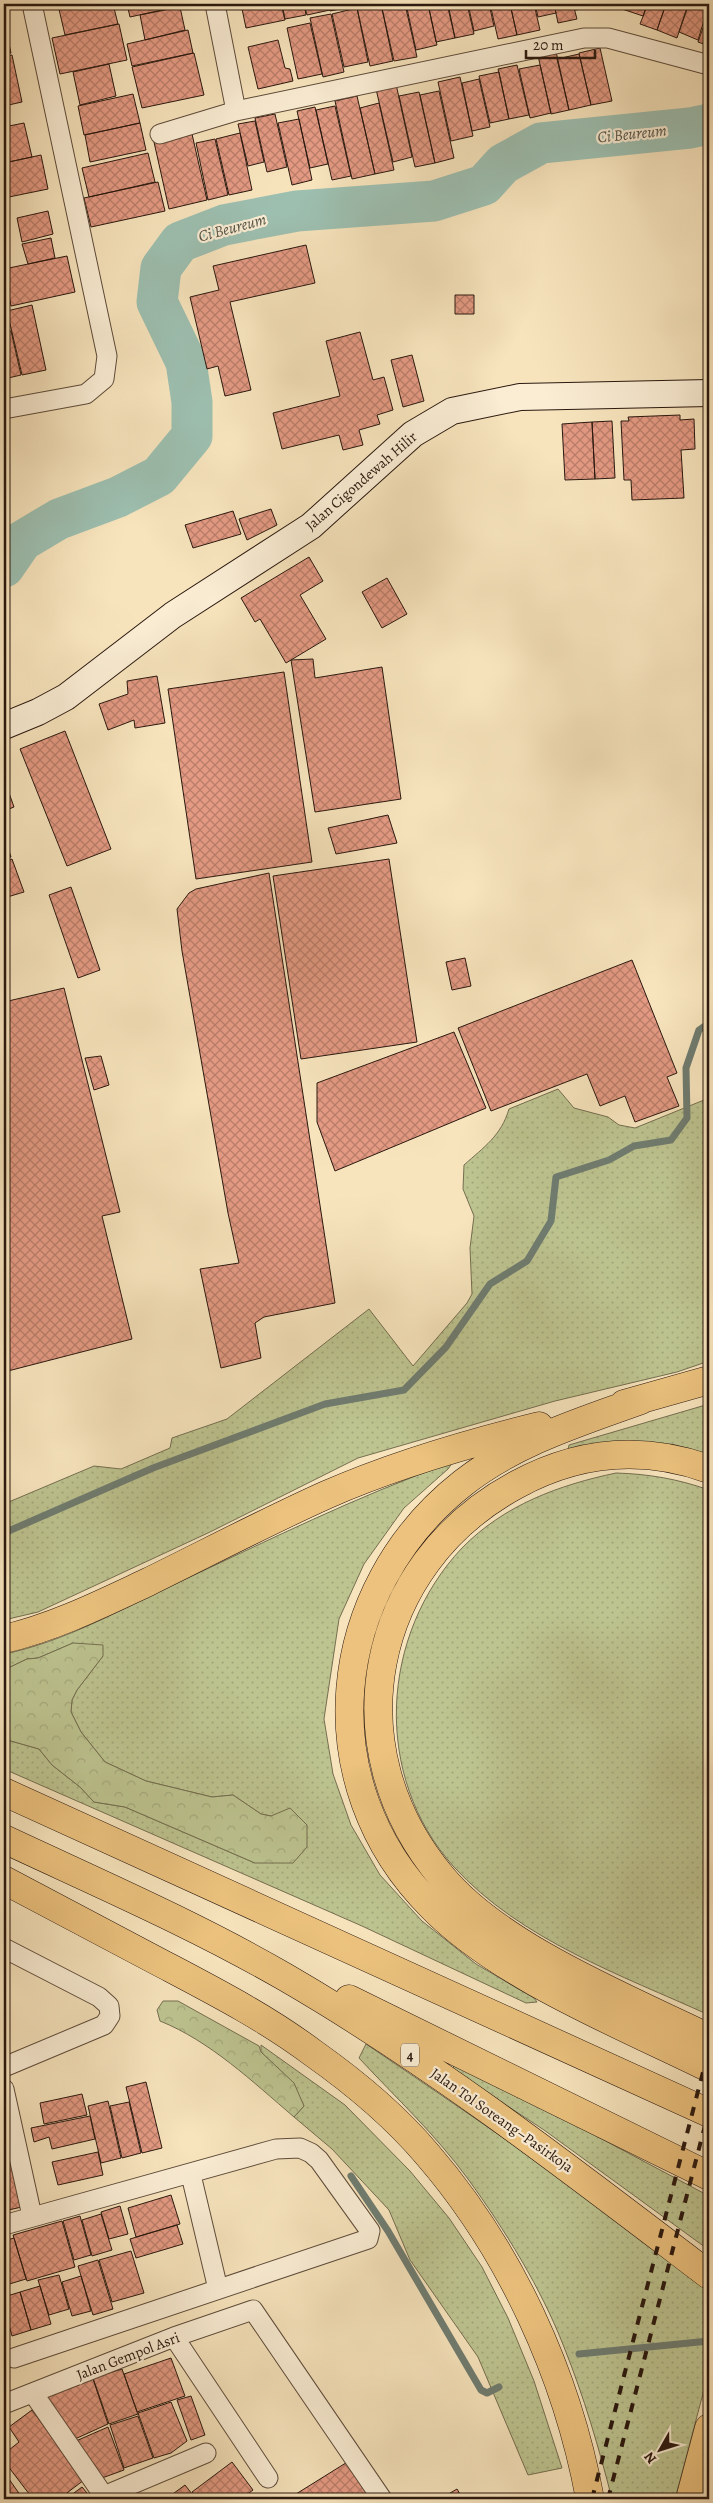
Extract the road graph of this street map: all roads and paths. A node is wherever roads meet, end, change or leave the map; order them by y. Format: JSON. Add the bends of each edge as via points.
{"nodes":[{"id":1,"x":32,"y":4,"type":"edge"},
{"id":2,"x":215,"y":4,"type":"edge"},
{"id":3,"x":709,"y":65,"type":"edge"},
{"id":4,"x":236,"y":111,"type":"junction"},
{"id":5,"x":160,"y":134,"type":"dead end"},
{"id":6,"x":709,"y":393,"type":"edge"},
{"id":7,"x":4,"y":410,"type":"edge"},
{"id":8,"x":4,"y":726,"type":"edge"},
{"id":9,"x":709,"y":1380,"type":"edge"},
{"id":10,"x":641,"y":1400,"type":"junction"},
{"id":11,"x":709,"y":1469,"type":"edge"},
{"id":12,"x":4,"y":1638,"type":"edge"},
{"id":13,"x":4,"y":1792,"type":"edge"},
{"id":14,"x":4,"y":1839,"type":"edge"},
{"id":15,"x":4,"y":1880,"type":"edge"},
{"id":16,"x":154,"y":1909,"type":"junction"},
{"id":17,"x":4,"y":1948,"type":"edge"},
{"id":18,"x":709,"y":2038,"type":"edge"},
{"id":19,"x":4,"y":2067,"type":"edge"},
{"id":20,"x":709,"y":2068,"type":"edge"},
{"id":21,"x":4,"y":2089,"type":"edge"},
{"id":22,"x":709,"y":2114,"type":"edge"},
{"id":23,"x":191,"y":2175,"type":"junction"},
{"id":24,"x":709,"y":2176,"type":"edge"},
{"id":25,"x":32,"y":2216,"type":"junction"},
{"id":26,"x":4,"y":2225,"type":"edge"},
{"id":27,"x":709,"y":2275,"type":"edge"},
{"id":28,"x":218,"y":2289,"type":"junction"},
{"id":29,"x":174,"y":2338,"type":"junction"},
{"id":30,"x":14,"y":2358,"type":"dead end"},
{"id":31,"x":33,"y":2394,"type":"junction"},
{"id":32,"x":4,"y":2404,"type":"edge"},
{"id":33,"x":709,"y":2428,"type":"edge"},
{"id":34,"x":206,"y":2453,"type":"dead end"},
{"id":35,"x":268,"y":2478,"type":"dead end"},
{"id":36,"x":105,"y":2498,"type":"edge"},
{"id":37,"x":382,"y":2499,"type":"edge"},
{"id":38,"x":590,"y":2499,"type":"edge"},
{"id":39,"x":690,"y":2499,"type":"edge"}],
"edges":[{"from":1,"to":7,"type":"street","via":[[107,356],[104,379],[86,394]]},
{"from":2,"to":4,"type":"street"},
{"from":3,"to":4,"type":"street","via":[[608,38],[584,38]]},
{"from":4,"to":5,"type":"street"},
{"from":6,"to":8,"type":"street","name":"Jalan Cigondewah Hilir","via":[[520,397],[452,411],[413,434],[311,526],[173,615],[66,697]]},
{"from":9,"to":10,"type":"highway"},
{"from":10,"to":12,"type":"highway","via":[[448,1450],[369,1477],[85,1612]]},
{"from":10,"to":20,"type":"highway","via":[[552,1433],[495,1462],[464,1482],[416,1526],[395,1555],[367,1609],[350,1676],[348,1711],[359,1786],[374,1824],[414,1888],[457,1930],[523,1974]]},
{"from":11,"to":18,"type":"highway","via":[[686,1460],[652,1454],[612,1455],[559,1465],[497,1495],[444,1538],[423,1564],[391,1626],[381,1662],[377,1702],[379,1740],[388,1781],[401,1816],[422,1852],[443,1878],[473,1908],[538,1952]]},
{"from":13,"to":22,"type":"highway"},
{"from":14,"to":16,"type":"highway","number":"4"},
{"from":15,"to":38,"type":"highway","via":[[228,1998],[355,2084],[392,2116],[463,2200],[499,2254],[551,2362],[570,2418]]},
{"from":16,"to":24,"type":"highway","via":[[386,2016]]},
{"from":16,"to":27,"type":"highway","name":"Jalan Tol Soreang–Pasirkoja","number":"4","via":[[266,1966],[361,2024],[513,2127]]},
{"from":17,"to":19,"type":"street","via":[[99,1997],[109,2006],[110,2016],[104,2025]]},
{"from":21,"to":25,"type":"street"},
{"from":23,"to":25,"type":"street"},
{"from":23,"to":28,"type":"street"},
{"from":23,"to":28,"type":"street","via":[[276,2149],[300,2148],[319,2160],[370,2231],[368,2239]]},
{"from":25,"to":26,"type":"street"},
{"from":28,"to":30,"type":"street"},
{"from":29,"to":31,"type":"street","name":"Jalan Gempol Asri"},
{"from":29,"to":35,"type":"street"},
{"from":29,"to":37,"type":"street","name":"Jalan Gempol Asri","via":[[253,2310]]},
{"from":31,"to":32,"type":"street","name":"Jalan Gempol Asri"},
{"from":31,"to":36,"type":"street"},
{"from":33,"to":39,"type":"highway"},
{"from":34,"to":36,"type":"street"}]}
